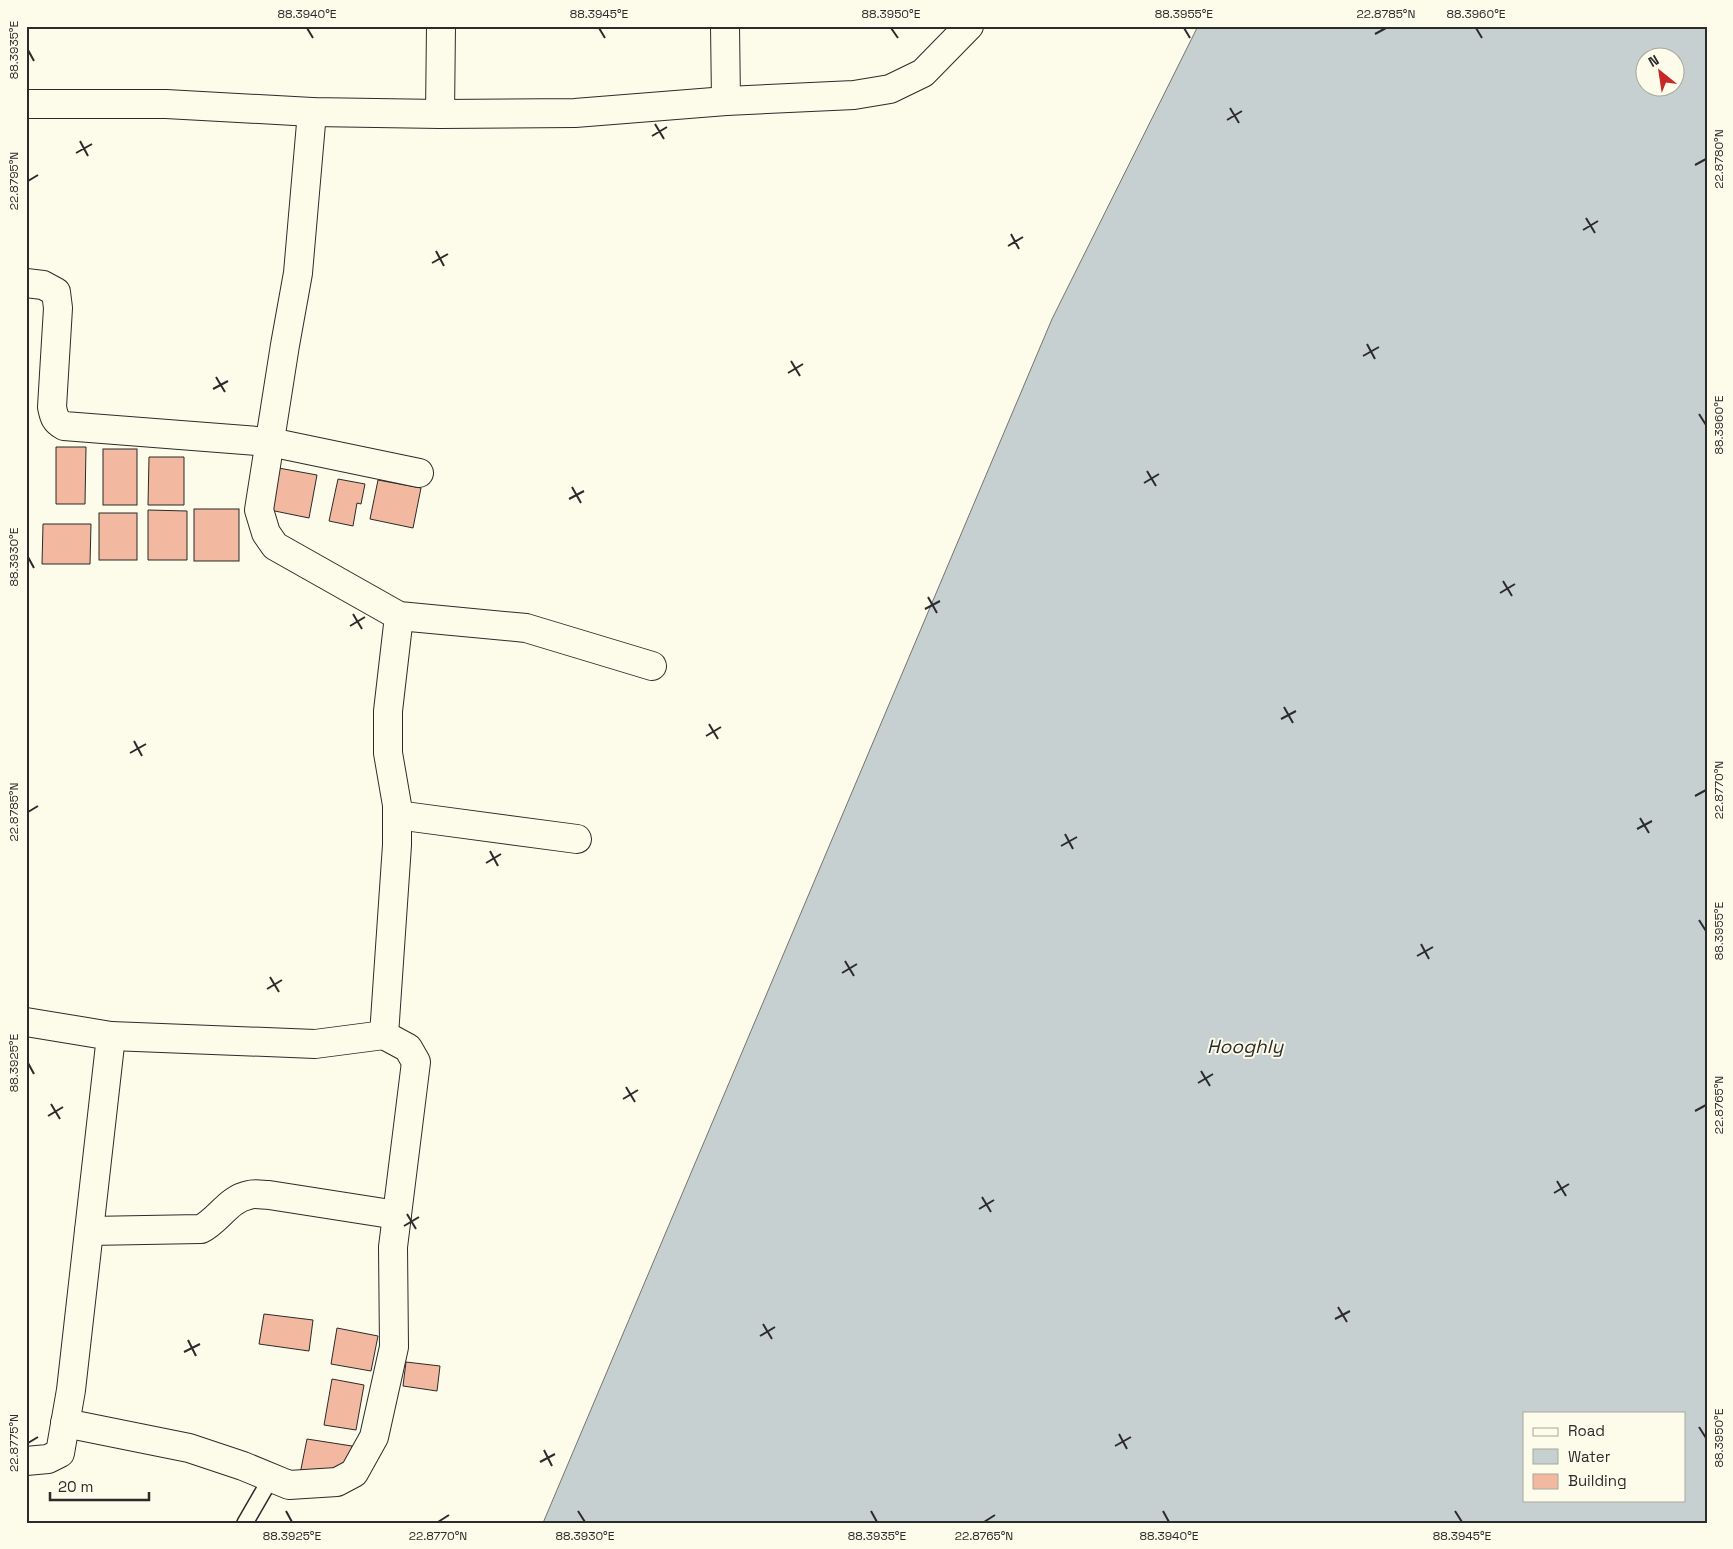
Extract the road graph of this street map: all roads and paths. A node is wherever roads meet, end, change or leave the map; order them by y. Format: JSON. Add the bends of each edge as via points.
{"nodes":[{"id":1,"x":441,"y":26,"type":"edge"},
{"id":2,"x":725,"y":26,"type":"edge"},
{"id":3,"x":969,"y":26,"type":"edge"},
{"id":4,"x":726,"y":101,"type":"junction"},
{"id":5,"x":26,"y":104,"type":"edge"},
{"id":6,"x":312,"y":112,"type":"junction"},
{"id":7,"x":440,"y":114,"type":"junction"},
{"id":8,"x":26,"y":284,"type":"edge"},
{"id":9,"x":270,"y":442,"type":"junction"},
{"id":10,"x":419,"y":473,"type":"dead end"},
{"id":11,"x":399,"y":616,"type":"junction"},
{"id":12,"x":652,"y":666,"type":"dead end"},
{"id":13,"x":397,"y":815,"type":"junction"},
{"id":14,"x":577,"y":839,"type":"dead end"},
{"id":15,"x":26,"y":1022,"type":"edge"},
{"id":16,"x":384,"y":1035,"type":"junction"},
{"id":17,"x":111,"y":1036,"type":"junction"},
{"id":18,"x":397,"y":1215,"type":"junction"},
{"id":19,"x":89,"y":1231,"type":"junction"},
{"id":20,"x":65,"y":1423,"type":"junction"},
{"id":21,"x":26,"y":1461,"type":"edge"},
{"id":22,"x":272,"y":1478,"type":"junction"},
{"id":23,"x":245,"y":1523,"type":"edge"}],
"edges":[{"from":1,"to":7,"type":"street"},
{"from":2,"to":4,"type":"street"},
{"from":3,"to":4,"type":"street","via":[[923,73],[890,89],[854,95]]},
{"from":4,"to":7,"type":"street","via":[[575,113]]},
{"from":5,"to":6,"type":"street","via":[[166,104]]},
{"from":6,"to":7,"type":"street"},
{"from":6,"to":9,"type":"street","via":[[298,273]]},
{"from":8,"to":9,"type":"street","via":[[44,285],[56,292],[58,308],[52,407],[58,423]]},
{"from":9,"to":10,"type":"street"},
{"from":9,"to":11,"type":"street","via":[[259,510],[266,532],[276,546]]},
{"from":11,"to":12,"type":"street","via":[[526,628]]},
{"from":11,"to":13,"type":"street","via":[[388,711],[388,753]]},
{"from":13,"to":14,"type":"street"},
{"from":13,"to":16,"type":"street","via":[[398,845]]},
{"from":15,"to":17,"type":"street"},
{"from":16,"to":17,"type":"street","via":[[315,1044]]},
{"from":16,"to":18,"type":"street","via":[[408,1048],[416,1062]]},
{"from":17,"to":19,"type":"street"},
{"from":18,"to":19,"type":"street","via":[[251,1194],[235,1199],[201,1229]]},
{"from":18,"to":22,"type":"street","via":[[393,1247],[394,1347],[374,1437],[354,1473],[337,1482],[290,1486]]},
{"from":19,"to":20,"type":"street"},
{"from":20,"to":21,"type":"street","via":[[60,1453],[48,1460]]},
{"from":20,"to":22,"type":"street","via":[[189,1448]]},
{"from":22,"to":23,"type":"lane"}]}
